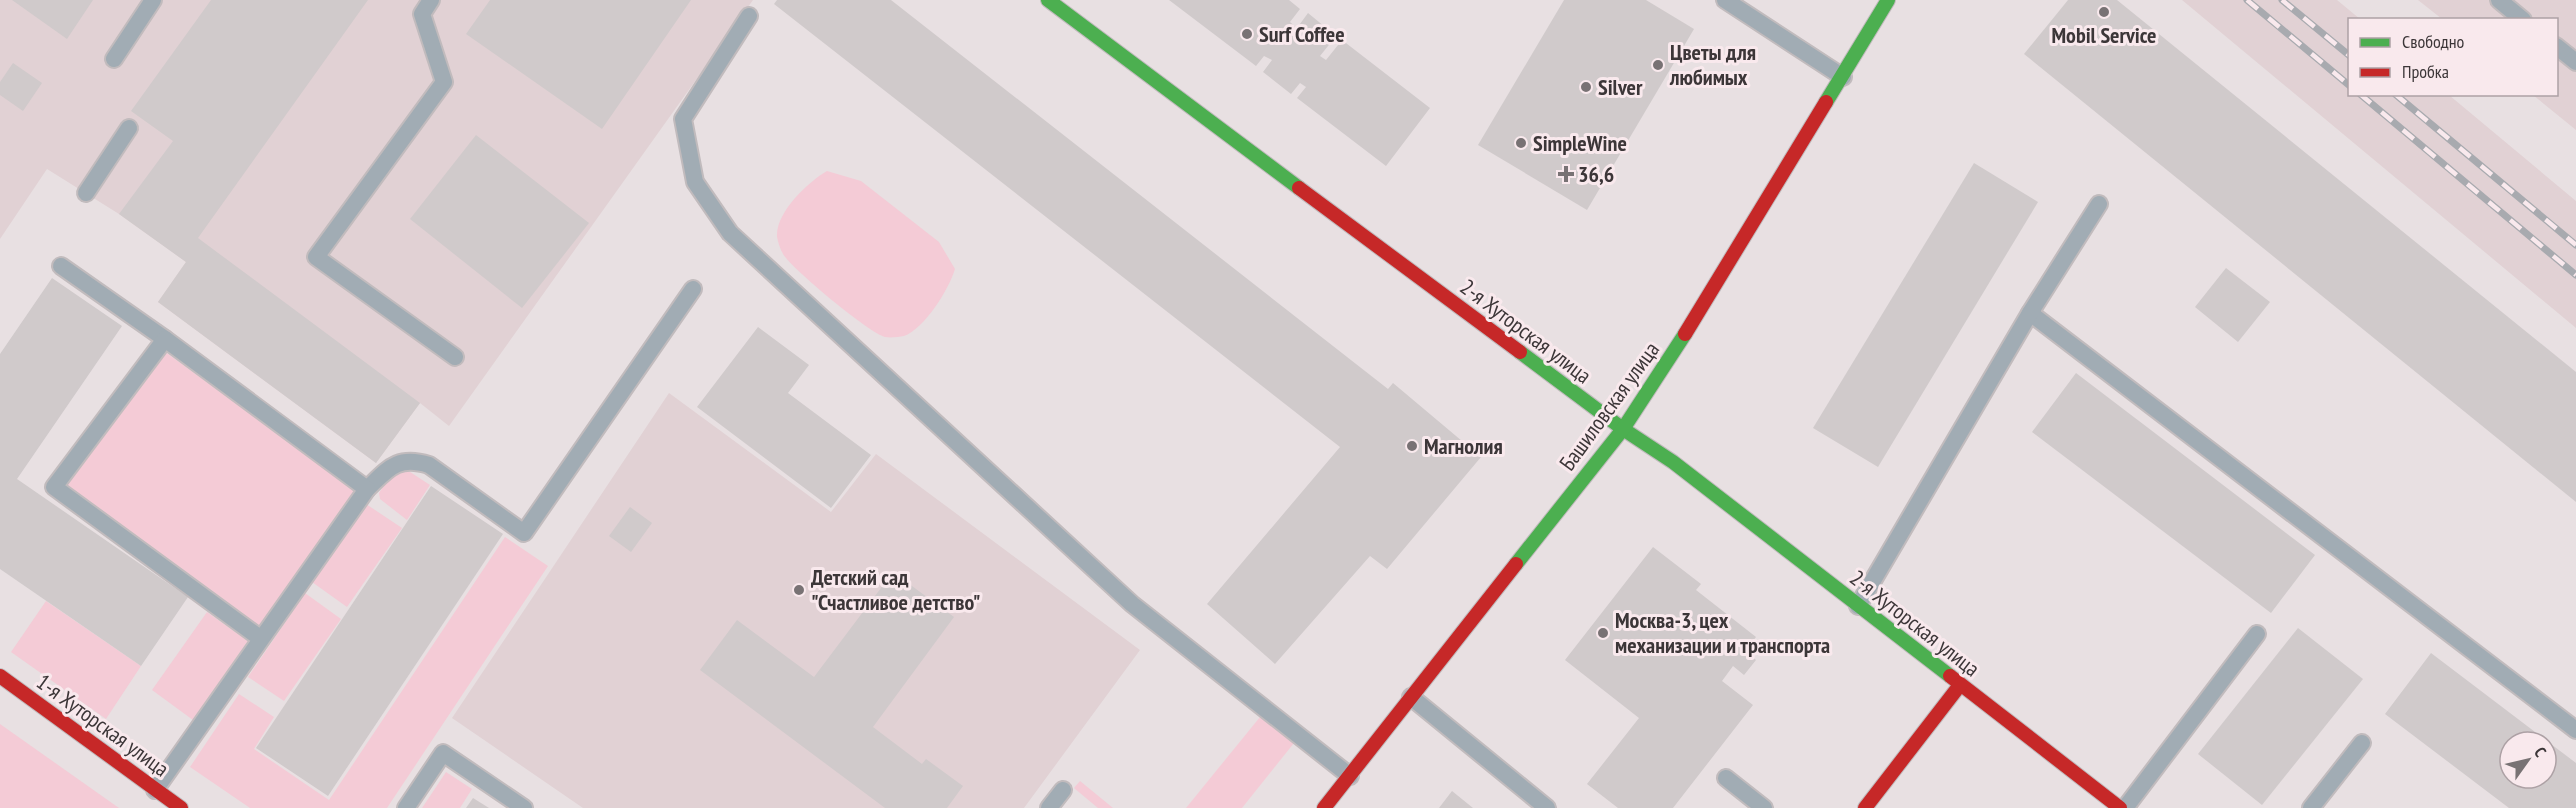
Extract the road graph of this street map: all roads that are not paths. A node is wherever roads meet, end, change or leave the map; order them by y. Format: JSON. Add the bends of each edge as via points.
{"nodes":[{"id":1,"x":153,"y":0,"type":"edge"},
{"id":2,"x":431,"y":0,"type":"edge"},
{"id":3,"x":1048,"y":0,"type":"edge"},
{"id":4,"x":1725,"y":0,"type":"edge"},
{"id":5,"x":1888,"y":0,"type":"edge"},
{"id":6,"x":2499,"y":0,"type":"edge"},
{"id":7,"x":749,"y":16,"type":"dead end"},
{"id":8,"x":2521,"y":18,"type":"edge"},
{"id":9,"x":2558,"y":48,"type":"edge"},
{"id":10,"x":114,"y":59,"type":"dead end"},
{"id":11,"x":2576,"y":62,"type":"edge"},
{"id":12,"x":1843,"y":77,"type":"junction"},
{"id":13,"x":129,"y":129,"type":"dead end"},
{"id":14,"x":86,"y":193,"type":"dead end"},
{"id":15,"x":2099,"y":204,"type":"dead end"},
{"id":16,"x":61,"y":266,"type":"dead end"},
{"id":17,"x":693,"y":289,"type":"dead end"},
{"id":18,"x":2030,"y":314,"type":"junction"},
{"id":19,"x":165,"y":339,"type":"junction"},
{"id":20,"x":455,"y":357,"type":"dead end"},
{"id":21,"x":1623,"y":429,"type":"junction"},
{"id":22,"x":367,"y":489,"type":"junction"},
{"id":23,"x":1858,"y":606,"type":"junction"},
{"id":24,"x":2258,"y":634,"type":"dead end"},
{"id":25,"x":260,"y":638,"type":"junction"},
{"id":26,"x":0,"y":676,"type":"edge"},
{"id":27,"x":1960,"y":685,"type":"junction"},
{"id":28,"x":1411,"y":697,"type":"junction"},
{"id":29,"x":2576,"y":730,"type":"edge"},
{"id":30,"x":2362,"y":743,"type":"dead end"},
{"id":31,"x":1350,"y":776,"type":"junction"},
{"id":32,"x":1726,"y":778,"type":"dead end"},
{"id":33,"x":1063,"y":789,"type":"dead end"},
{"id":34,"x":155,"y":790,"type":"junction"},
{"id":35,"x":181,"y":808,"type":"edge"},
{"id":36,"x":406,"y":808,"type":"edge"},
{"id":37,"x":524,"y":808,"type":"edge"},
{"id":38,"x":1049,"y":808,"type":"edge"},
{"id":39,"x":1324,"y":808,"type":"edge"},
{"id":40,"x":1547,"y":808,"type":"edge"},
{"id":41,"x":1764,"y":808,"type":"edge"},
{"id":42,"x":1865,"y":808,"type":"edge"},
{"id":43,"x":2122,"y":808,"type":"edge"},
{"id":44,"x":2311,"y":808,"type":"edge"}],
"edges":[{"from":1,"to":10,"type":"lane"},
{"from":2,"to":20,"type":"lane","via":[[422,14],[444,82],[316,257]]},
{"from":3,"to":21,"type":"street","name":"2-я Хуторская улица"},
{"from":4,"to":12,"type":"lane"},
{"from":5,"to":12,"type":"street","name":"Башиловская улица"},
{"from":6,"to":8,"type":"lane"},
{"from":7,"to":31,"type":"lane","via":[[683,119],[695,182],[730,233],[1132,604]]},
{"from":9,"to":11,"type":"lane"},
{"from":12,"to":21,"type":"street","name":"Башиловская улица","via":[[1655,384]]},
{"from":13,"to":14,"type":"lane"},
{"from":15,"to":18,"type":"lane"},
{"from":16,"to":19,"type":"lane"},
{"from":17,"to":22,"type":"lane","via":[[524,533],[429,465],[415,460],[400,461]]},
{"from":18,"to":23,"type":"lane"},
{"from":18,"to":29,"type":"lane"},
{"from":19,"to":22,"type":"lane"},
{"from":19,"to":25,"type":"lane","via":[[54,488]]},
{"from":21,"to":23,"type":"street","name":"2-я Хуторская улица","via":[[1673,462]]},
{"from":21,"to":28,"type":"street","name":"Башиловская улица"},
{"from":22,"to":25,"type":"lane"},
{"from":23,"to":27,"type":"street","name":"2-я Хуторская улица"},
{"from":24,"to":43,"type":"lane"},
{"from":25,"to":34,"type":"lane"},
{"from":26,"to":34,"type":"street","name":"1-я Хуторская улица"},
{"from":27,"to":42,"type":"street"},
{"from":27,"to":43,"type":"street","name":"2-я Хуторская улица"},
{"from":28,"to":31,"type":"street","name":"Башиловская улица"},
{"from":28,"to":40,"type":"lane"},
{"from":30,"to":44,"type":"lane"},
{"from":31,"to":39,"type":"street","name":"Башиловская улица"},
{"from":32,"to":41,"type":"lane"},
{"from":33,"to":38,"type":"lane"},
{"from":34,"to":35,"type":"street","name":"1-я Хуторская улица"},
{"from":36,"to":37,"type":"lane","via":[[443,753]]}]}
